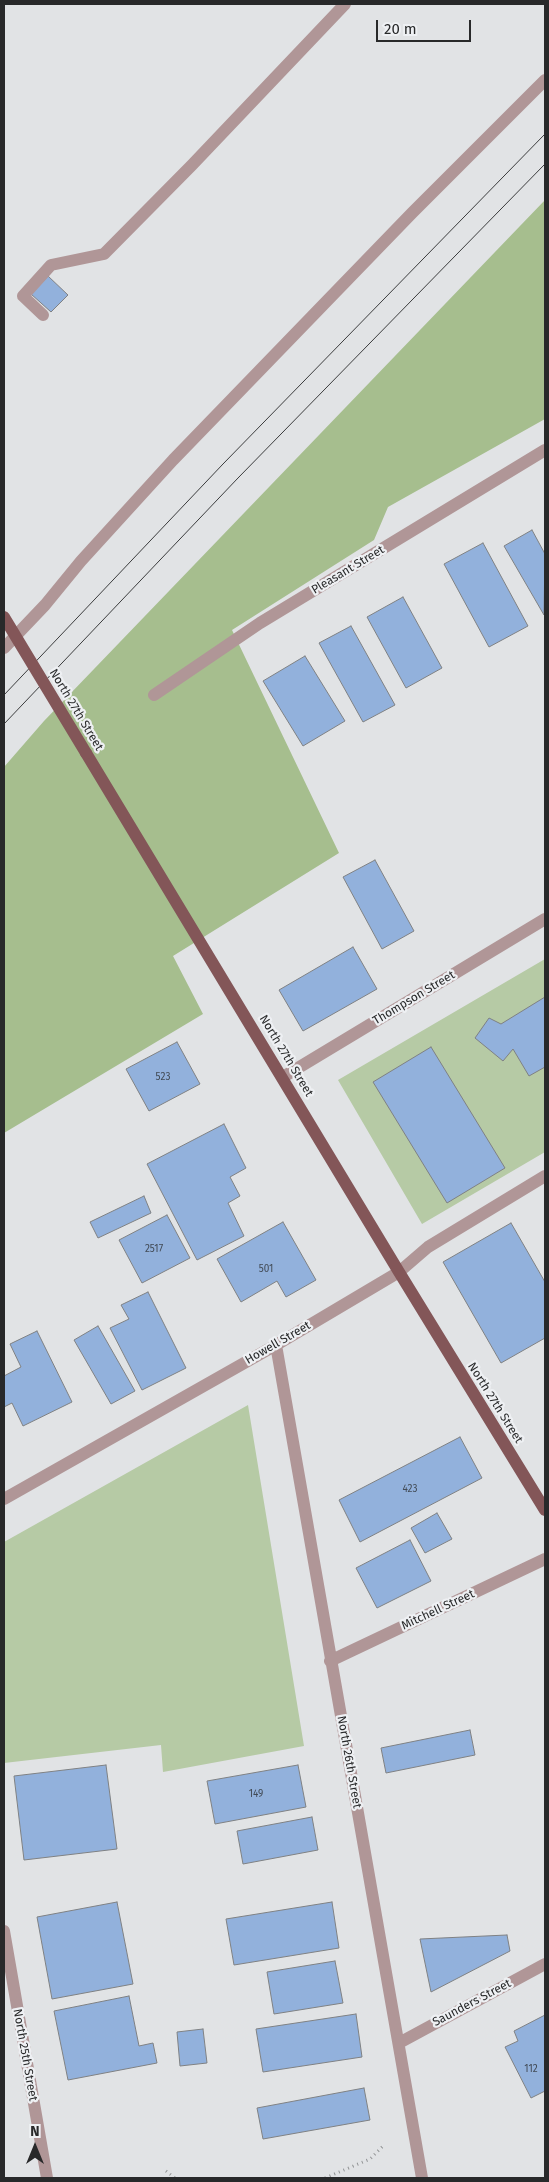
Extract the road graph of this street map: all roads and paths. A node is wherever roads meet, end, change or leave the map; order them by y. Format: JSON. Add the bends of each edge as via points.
{"nodes":[{"id":1,"x":345,"y":4,"type":"edge"},
{"id":2,"x":545,"y":80,"type":"edge"},
{"id":3,"x":43,"y":315,"type":"dead end"},
{"id":4,"x":545,"y":450,"type":"edge"},
{"id":5,"x":4,"y":617,"type":"edge"},
{"id":6,"x":4,"y":648,"type":"edge"},
{"id":7,"x":154,"y":695,"type":"dead end"},
{"id":8,"x":545,"y":919,"type":"edge"},
{"id":9,"x":283,"y":1077,"type":"junction"},
{"id":10,"x":545,"y":1176,"type":"edge"},
{"id":11,"x":399,"y":1272,"type":"junction"},
{"id":12,"x":276,"y":1345,"type":"junction"},
{"id":13,"x":4,"y":1500,"type":"edge"},
{"id":14,"x":545,"y":1510,"type":"edge"},
{"id":15,"x":545,"y":1559,"type":"edge"},
{"id":16,"x":330,"y":1661,"type":"junction"},
{"id":17,"x":4,"y":1931,"type":"edge"},
{"id":18,"x":545,"y":1964,"type":"edge"},
{"id":19,"x":399,"y":2043,"type":"junction"},
{"id":20,"x":383,"y":2146,"type":"dead end"},
{"id":21,"x":166,"y":2171,"type":"dead end"},
{"id":22,"x":47,"y":2178,"type":"edge"},
{"id":23,"x":175,"y":2178,"type":"edge"},
{"id":24,"x":325,"y":2178,"type":"edge"},
{"id":25,"x":422,"y":2178,"type":"edge"}],
"edges":[{"from":1,"to":3,"type":"street","via":[[104,254],[51,265],[23,296]]},
{"from":2,"to":6,"type":"street","via":[[173,460]]},
{"from":4,"to":7,"type":"street","name":"Pleasant Street","via":[[260,623]]},
{"from":5,"to":9,"type":"main road","name":"North 27th Street","bridge":true},
{"from":8,"to":9,"type":"street","name":"Thompson Street"},
{"from":9,"to":11,"type":"main road","name":"North 27th Street"},
{"from":10,"to":11,"type":"street","name":"Howell Street","via":[[428,1247]]},
{"from":11,"to":12,"type":"street","name":"Howell Street"},
{"from":11,"to":14,"type":"main road","name":"North 27th Street"},
{"from":12,"to":13,"type":"street","name":"Howell Street"},
{"from":12,"to":16,"type":"street","name":"North 26th Street"},
{"from":15,"to":16,"type":"street","name":"Mitchell Street"},
{"from":16,"to":19,"type":"street","name":"North 26th Street"},
{"from":17,"to":22,"type":"street","name":"North 25th Street"},
{"from":18,"to":19,"type":"street","name":"Saunders Street"},
{"from":19,"to":25,"type":"street","name":"North 26th Street"},
{"from":20,"to":24,"type":"path","via":[[370,2158]]},
{"from":21,"to":23,"type":"path"}]}
